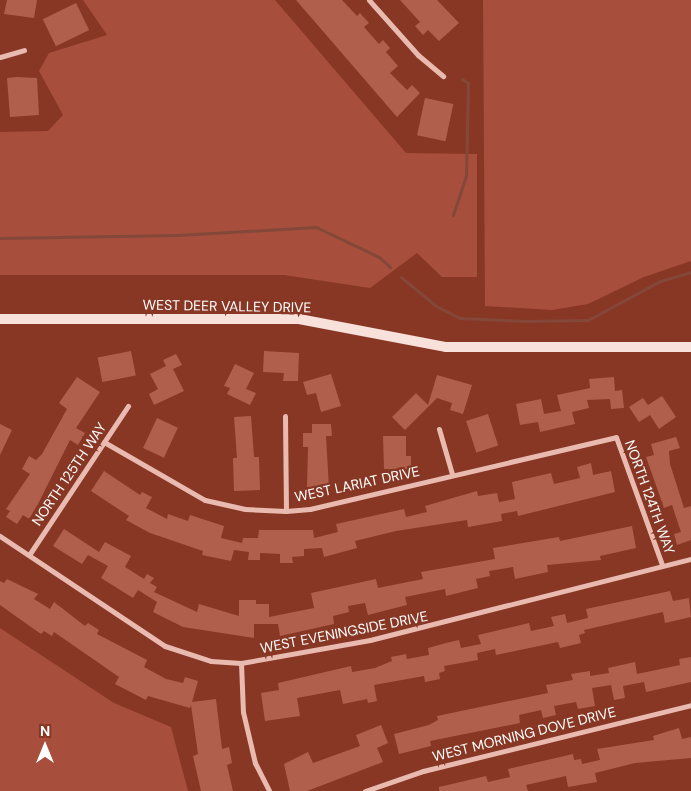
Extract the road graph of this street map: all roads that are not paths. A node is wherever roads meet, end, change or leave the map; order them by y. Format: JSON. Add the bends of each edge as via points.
{"nodes":[{"id":1,"x":369,"y":0,"type":"edge"},
{"id":2,"x":24,"y":50,"type":"dead end"},
{"id":3,"x":0,"y":57,"type":"edge"},
{"id":4,"x":443,"y":76,"type":"dead end"},
{"id":5,"x":0,"y":318,"type":"edge"},
{"id":6,"x":691,"y":347,"type":"edge"},
{"id":7,"x":128,"y":406,"type":"dead end"},
{"id":8,"x":285,"y":416,"type":"dead end"},
{"id":9,"x":439,"y":429,"type":"dead end"},
{"id":10,"x":616,"y":437,"type":"joint"},
{"id":11,"x":104,"y":442,"type":"junction"},
{"id":12,"x":452,"y":474,"type":"junction"},
{"id":13,"x":286,"y":510,"type":"junction"},
{"id":14,"x":0,"y":536,"type":"edge"},
{"id":15,"x":29,"y":555,"type":"junction"},
{"id":16,"x":691,"y":559,"type":"edge"},
{"id":17,"x":662,"y":565,"type":"junction"},
{"id":18,"x":240,"y":663,"type":"junction"},
{"id":19,"x":691,"y":705,"type":"edge"},
{"id":20,"x":269,"y":791,"type":"edge"},
{"id":21,"x":365,"y":791,"type":"edge"}],
"edges":[{"from":1,"to":4,"type":"street","via":[[418,55]]},
{"from":2,"to":3,"type":"street"},
{"from":5,"to":6,"type":"street","name":"WEST DEER VALLEY DRIVE","via":[[299,319],[446,346]]},
{"from":7,"to":11,"type":"street","name":"NORTH 125TH WAY"},
{"from":8,"to":13,"type":"street"},
{"from":9,"to":12,"type":"street"},
{"from":10,"to":12,"type":"street","name":"WEST LARIAT DRIVE"},
{"from":10,"to":17,"type":"street","name":"NORTH 124TH WAY"},
{"from":11,"to":13,"type":"street","name":"WEST LARIAT DRIVE","via":[[205,500],[245,509]]},
{"from":11,"to":15,"type":"street","name":"NORTH 125TH WAY"},
{"from":12,"to":13,"type":"street","name":"WEST LARIAT DRIVE","via":[[310,509]]},
{"from":14,"to":15,"type":"street","name":"WEST EVENINGSIDE DRIVE"},
{"from":15,"to":18,"type":"street","name":"WEST EVENINGSIDE DRIVE","via":[[165,646],[211,661]]},
{"from":16,"to":17,"type":"street","name":"WEST EVENINGSIDE DRIVE"},
{"from":17,"to":18,"type":"street","name":"WEST EVENINGSIDE DRIVE","via":[[564,594],[370,640]]},
{"from":18,"to":20,"type":"street","via":[[244,712],[255,763]]},
{"from":19,"to":21,"type":"street","name":"WEST MORNING DOVE DRIVE","via":[[424,771]]}]}
